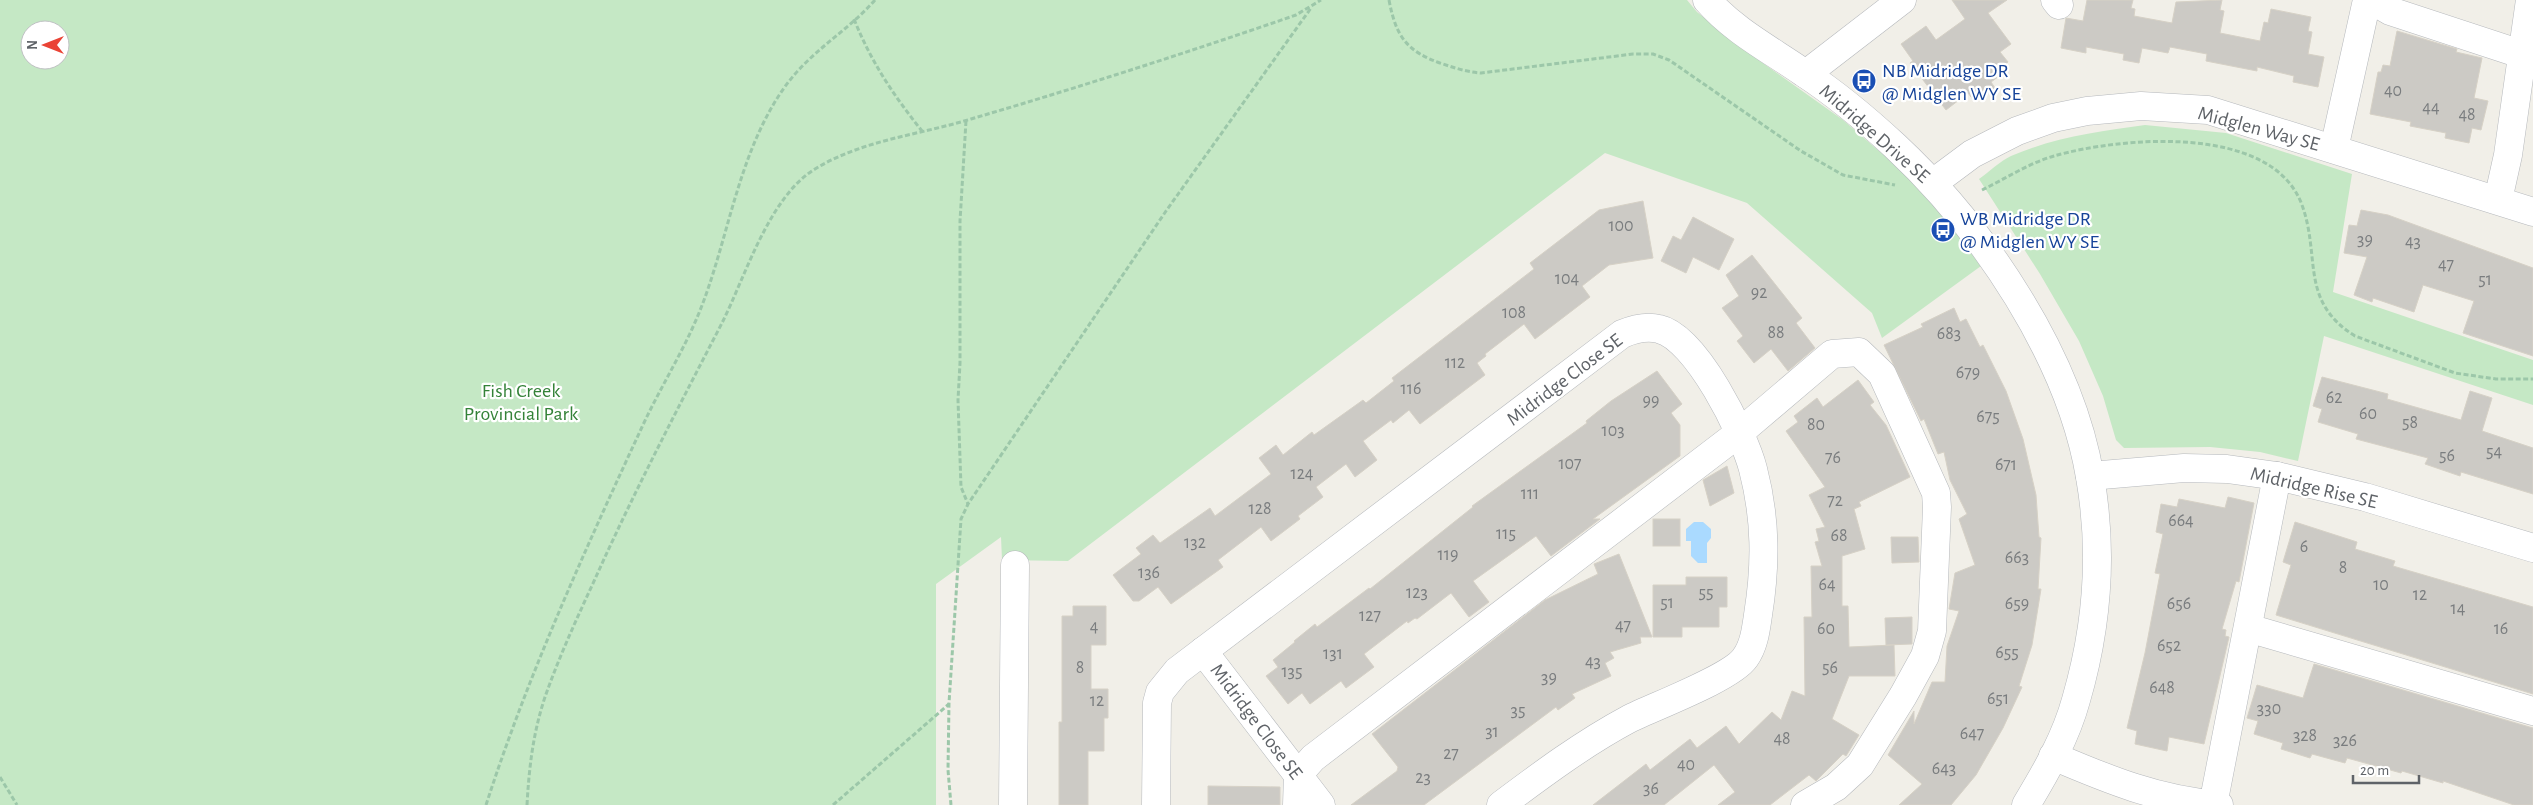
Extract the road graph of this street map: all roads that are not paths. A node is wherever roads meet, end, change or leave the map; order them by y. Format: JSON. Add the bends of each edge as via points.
{"nodes":[{"id":1,"x":1707,"y":0,"type":"edge"},
{"id":2,"x":1902,"y":0,"type":"edge"},
{"id":3,"x":2367,"y":0,"type":"edge"},
{"id":4,"x":2371,"y":0,"type":"edge"},
{"id":5,"x":2530,"y":0,"type":"edge"},
{"id":6,"x":2528,"y":56,"type":"edge"},
{"id":7,"x":1806,"y":74,"type":"junction"},
{"id":8,"x":2334,"y":148,"type":"junction"},
{"id":9,"x":1933,"y":183,"type":"junction"},
{"id":10,"x":2498,"y":200,"type":"junction"},
{"id":11,"x":2533,"y":212,"type":"edge"},
{"id":12,"x":1739,"y":433,"type":"junction"},
{"id":13,"x":2090,"y":476,"type":"junction"},
{"id":14,"x":2278,"y":476,"type":"junction"},
{"id":15,"x":2533,"y":548,"type":"edge"},
{"id":16,"x":1015,"y":565,"type":"dead end"},
{"id":17,"x":2248,"y":628,"type":"junction"},
{"id":18,"x":1203,"y":650,"type":"junction"},
{"id":19,"x":2533,"y":711,"type":"edge"},
{"id":20,"x":2053,"y":756,"type":"junction"},
{"id":21,"x":1298,"y":775,"type":"junction"},
{"id":22,"x":1506,"y":803,"type":"edge"},
{"id":23,"x":1013,"y":805,"type":"edge"},
{"id":24,"x":1156,"y":805,"type":"edge"},
{"id":25,"x":1297,"y":805,"type":"edge"},
{"id":26,"x":1321,"y":805,"type":"edge"},
{"id":27,"x":1806,"y":805,"type":"edge"},
{"id":28,"x":2026,"y":805,"type":"edge"},
{"id":29,"x":2214,"y":805,"type":"edge"},
{"id":30,"x":2220,"y":805,"type":"edge"}],
"edges":[{"from":1,"to":7,"type":"street","name":"Midridge Drive SE","via":[[1738,30]]},
{"from":2,"to":7,"type":"street"},
{"from":3,"to":8,"type":"street"},
{"from":4,"to":6,"type":"street","via":[[2390,11]]},
{"from":5,"to":6,"type":"street"},
{"from":6,"to":10,"type":"street"},
{"from":7,"to":9,"type":"street","name":"Midridge Drive SE","via":[[1870,123]]},
{"from":8,"to":9,"type":"street","name":"Midglen Way SE","via":[[2208,110],[2141,106],[2087,110],[2017,131],[1972,154]]},
{"from":8,"to":10,"type":"street","name":"Midglen Way SE"},
{"from":9,"to":13,"type":"street","name":"Midridge Drive SE","via":[[1989,254],[2046,349],[2072,412]]},
{"from":10,"to":11,"type":"street","name":"Midglen Way SE"},
{"from":12,"to":18,"type":"street","name":"Midridge Close SE","via":[[1725,404],[1691,351],[1678,338],[1659,328],[1634,329],[1622,334]]},
{"from":12,"to":21,"type":"street","via":[[1313,758]]},
{"from":12,"to":22,"type":"street","name":"Midridge Close SE","via":[[1753,468],[1765,567],[1754,636],[1747,656],[1724,675],[1628,720],[1583,747]]},
{"from":12,"to":27,"type":"street","via":[[1832,354],[1859,352],[1882,374],[1936,493],[1932,631],[1925,656],[1860,765],[1836,787]]},
{"from":13,"to":14,"type":"street","name":"Midridge Rise SE","via":[[2184,468],[2227,469]]},
{"from":13,"to":20,"type":"street","name":"Midridge Drive SE","via":[[2096,531],[2094,615],[2076,701]]},
{"from":14,"to":15,"type":"street","name":"Midridge Rise SE","via":[[2365,497]]},
{"from":14,"to":17,"type":"street"},
{"from":16,"to":23,"type":"street"},
{"from":17,"to":19,"type":"street"},
{"from":17,"to":29,"type":"street"},
{"from":18,"to":21,"type":"street","name":"Midridge Close SE"},
{"from":18,"to":24,"type":"street","via":[[1177,671],[1160,692],[1156,718]]},
{"from":20,"to":28,"type":"street","name":"Midridge Drive SE"},
{"from":20,"to":29,"type":"street","via":[[2135,790],[2174,800]]},
{"from":21,"to":25,"type":"street"},
{"from":21,"to":26,"type":"street","name":"Midridge Close SE"},
{"from":29,"to":30,"type":"street"}]}
